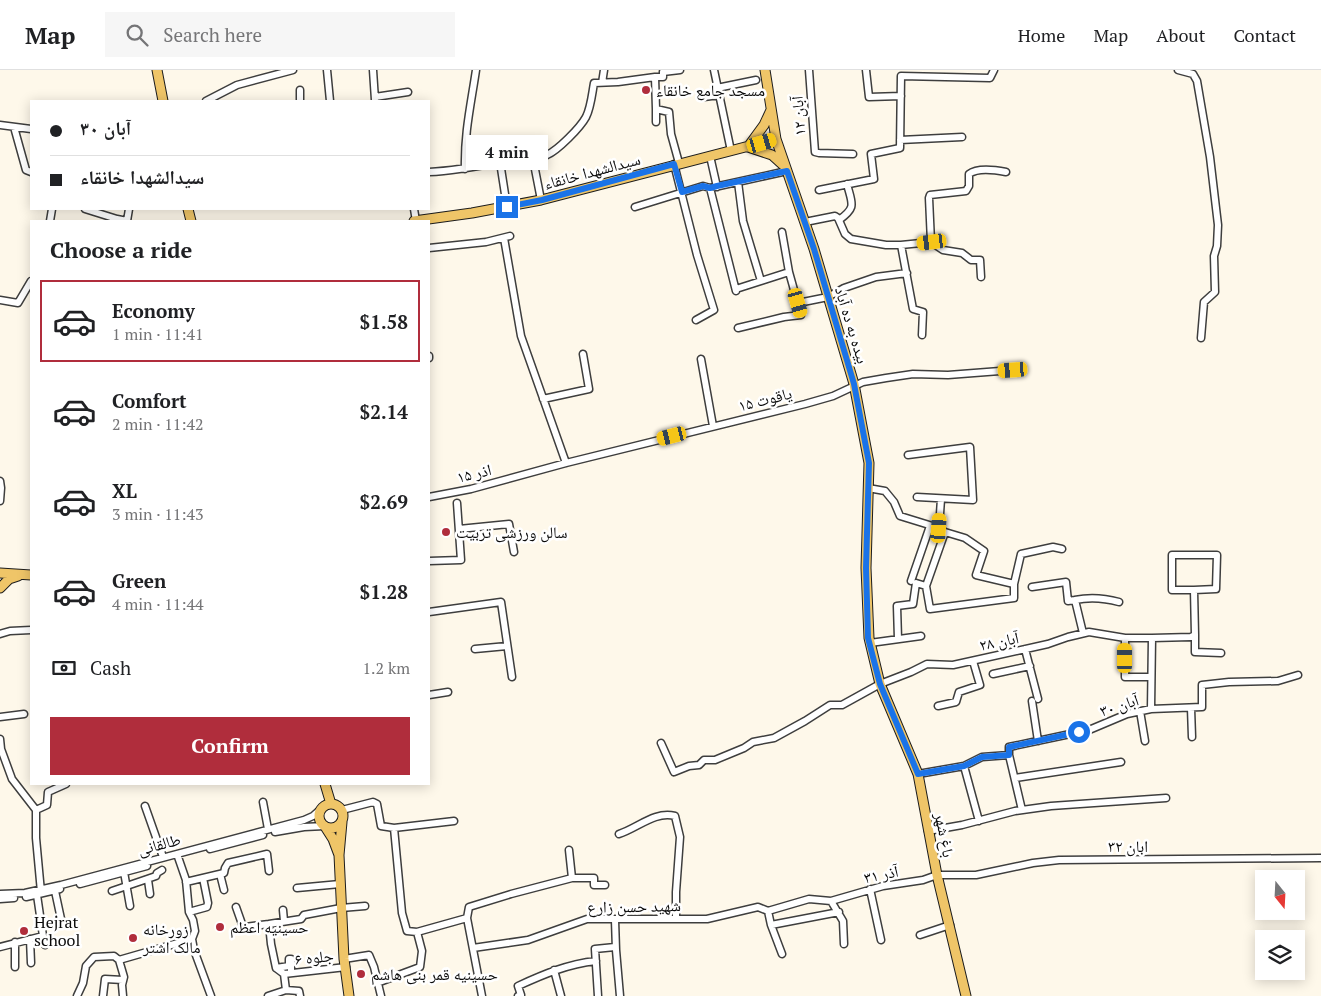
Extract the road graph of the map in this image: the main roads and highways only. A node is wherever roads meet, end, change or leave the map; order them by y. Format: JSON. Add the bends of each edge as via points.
{"nodes":[{"id":1,"x":156,"y":70,"type":"edge"},
{"id":2,"x":765,"y":70,"type":"edge"},
{"id":3,"x":163,"y":100,"type":"edge"},
{"id":4,"x":771,"y":109,"type":"junction"},
{"id":5,"x":776,"y":139,"type":"junction"},
{"id":6,"x":748,"y":147,"type":"junction"},
{"id":7,"x":787,"y":170,"type":"junction"},
{"id":8,"x":423,"y":220,"type":"edge"},
{"id":9,"x":0,"y":573,"type":"edge"},
{"id":10,"x":28,"y":575,"type":"edge"},
{"id":11,"x":0,"y":588,"type":"edge"},
{"id":12,"x":880,"y":684,"type":"joint"},
{"id":13,"x":325,"y":785,"type":"edge"},
{"id":14,"x":330,"y":804,"type":"junction"},
{"id":15,"x":342,"y":822,"type":"junction"},
{"id":16,"x":326,"y":827,"type":"junction"},
{"id":17,"x":339,"y":855,"type":"junction"},
{"id":18,"x":350,"y":996,"type":"edge"},
{"id":19,"x":966,"y":996,"type":"edge"}],
"edges":[{"from":1,"to":3,"type":"main road"},
{"from":2,"to":4,"type":"main road","name":"بیده به ده آباد"},
{"from":4,"to":5,"type":"main road","name":"بیده به ده آباد"},
{"from":4,"to":6,"type":"main road"},
{"from":5,"to":6,"type":"main road","name":"سیدالشهدا خانقاء"},
{"from":5,"to":7,"type":"main road","name":"بیده به ده آباد"},
{"from":6,"to":7,"type":"main road","via":[[772,155]]},
{"from":6,"to":8,"type":"main road","name":"سیدالشهدا خانقاء","via":[[542,200]]},
{"from":7,"to":12,"type":"main road","name":"بیده به ده آباد","via":[[854,384],[869,463],[866,568],[870,643]]},
{"from":9,"to":10,"type":"main road"},
{"from":10,"to":11,"type":"main road","via":[[9,579]]},
{"from":12,"to":19,"type":"main road","name":"باغ شهر","via":[[918,774],[937,875]]},
{"from":13,"to":14,"type":"main road"},
{"from":14,"to":15,"type":"main road","via":[[342,810]]},
{"from":14,"to":16,"type":"main road","via":[[322,808],[319,816]]},
{"from":15,"to":16,"type":"main road","via":[[336,827]]},
{"from":15,"to":17,"type":"main road"},
{"from":16,"to":17,"type":"main road"},
{"from":17,"to":18,"type":"main road"}]}
